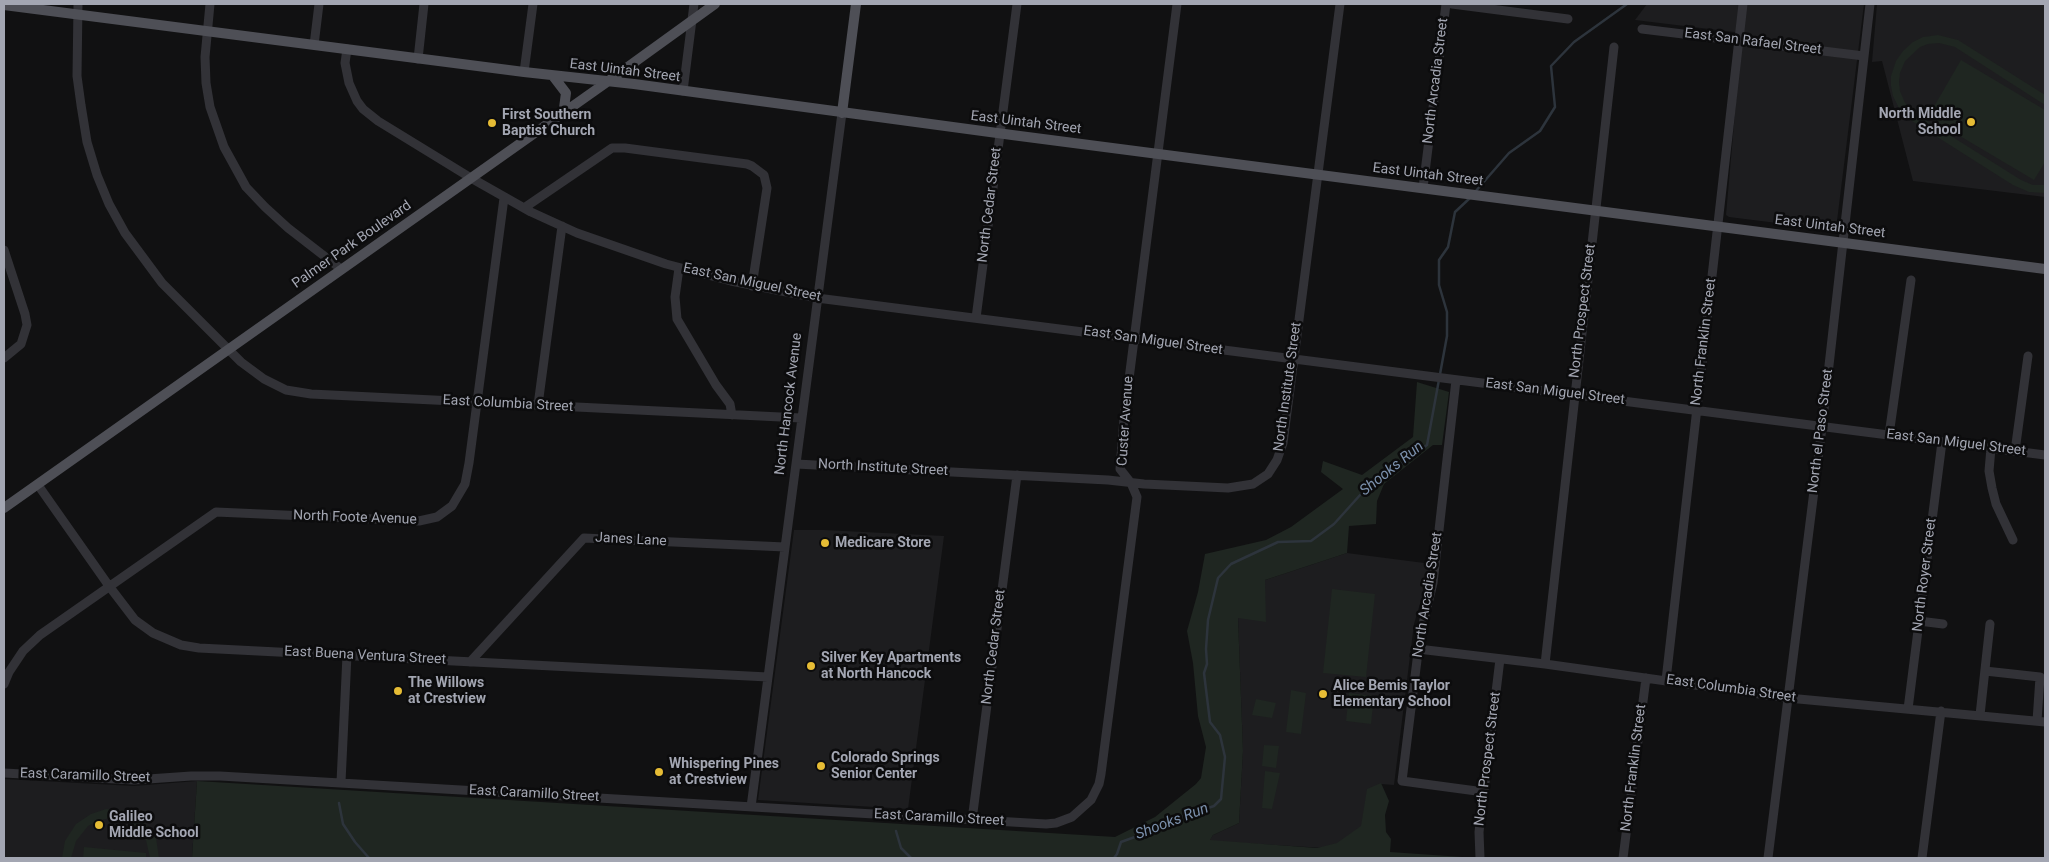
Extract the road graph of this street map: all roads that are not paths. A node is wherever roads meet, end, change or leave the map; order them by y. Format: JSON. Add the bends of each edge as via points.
{"nodes":[{"id":1,"x":210,"y":4,"type":"edge"},
{"id":2,"x":319,"y":4,"type":"edge"},
{"id":3,"x":424,"y":4,"type":"edge"},
{"id":4,"x":532,"y":4,"type":"edge"},
{"id":5,"x":694,"y":4,"type":"edge"},
{"id":6,"x":715,"y":4,"type":"edge"},
{"id":7,"x":856,"y":4,"type":"edge"},
{"id":8,"x":1016,"y":4,"type":"edge"},
{"id":9,"x":1177,"y":4,"type":"edge"},
{"id":10,"x":1340,"y":4,"type":"edge"},
{"id":11,"x":1446,"y":4,"type":"edge"},
{"id":12,"x":1452,"y":4,"type":"edge"},
{"id":13,"x":1743,"y":4,"type":"edge"},
{"id":14,"x":1870,"y":4,"type":"edge"},
{"id":15,"x":4,"y":5,"type":"edge"},
{"id":16,"x":78,"y":9,"type":"edge"},
{"id":17,"x":1568,"y":19,"type":"dead end"},
{"id":18,"x":692,"y":22,"type":"junction"},
{"id":19,"x":1642,"y":29,"type":"dead end"},
{"id":20,"x":207,"y":31,"type":"junction"},
{"id":21,"x":1738,"y":40,"type":"junction"},
{"id":22,"x":314,"y":45,"type":"junction"},
{"id":23,"x":1614,"y":47,"type":"dead end"},
{"id":24,"x":347,"y":49,"type":"junction"},
{"id":25,"x":1864,"y":56,"type":"junction"},
{"id":26,"x":418,"y":58,"type":"junction"},
{"id":27,"x":524,"y":72,"type":"junction"},
{"id":28,"x":553,"y":76,"type":"junction"},
{"id":29,"x":608,"y":82,"type":"junction"},
{"id":30,"x":683,"y":91,"type":"junction"},
{"id":31,"x":842,"y":112,"type":"junction"},
{"id":32,"x":562,"y":114,"type":"junction"},
{"id":33,"x":1000,"y":134,"type":"junction"},
{"id":34,"x":1158,"y":154,"type":"junction"},
{"id":35,"x":1318,"y":174,"type":"junction"},
{"id":36,"x":471,"y":178,"type":"junction"},
{"id":37,"x":1423,"y":188,"type":"junction"},
{"id":38,"x":504,"y":198,"type":"junction"},
{"id":39,"x":524,"y":208,"type":"junction"},
{"id":40,"x":1595,"y":209,"type":"junction"},
{"id":41,"x":562,"y":226,"type":"junction"},
{"id":42,"x":1718,"y":226,"type":"junction"},
{"id":43,"x":1842,"y":243,"type":"junction"},
{"id":44,"x":4,"y":250,"type":"edge"},
{"id":45,"x":679,"y":268,"type":"junction"},
{"id":46,"x":341,"y":269,"type":"junction"},
{"id":47,"x":2045,"y":269,"type":"edge"},
{"id":48,"x":1911,"y":280,"type":"dead end"},
{"id":49,"x":752,"y":286,"type":"junction"},
{"id":50,"x":817,"y":298,"type":"junction"},
{"id":51,"x":976,"y":318,"type":"junction"},
{"id":52,"x":1134,"y":338,"type":"junction"},
{"id":53,"x":229,"y":349,"type":"junction"},
{"id":54,"x":2028,"y":356,"type":"dead end"},
{"id":55,"x":4,"y":358,"type":"edge"},
{"id":56,"x":1293,"y":359,"type":"junction"},
{"id":57,"x":1456,"y":380,"type":"junction"},
{"id":58,"x":1574,"y":395,"type":"junction"},
{"id":59,"x":477,"y":402,"type":"junction"},
{"id":60,"x":538,"y":405,"type":"junction"},
{"id":61,"x":1697,"y":410,"type":"junction"},
{"id":62,"x":732,"y":415,"type":"junction"},
{"id":63,"x":801,"y":418,"type":"junction"},
{"id":64,"x":1822,"y":427,"type":"junction"},
{"id":65,"x":1888,"y":435,"type":"junction"},
{"id":66,"x":1942,"y":442,"type":"junction"},
{"id":67,"x":1991,"y":448,"type":"junction"},
{"id":68,"x":2016,"y":451,"type":"junction"},
{"id":69,"x":2045,"y":454,"type":"edge"},
{"id":70,"x":796,"y":464,"type":"junction"},
{"id":71,"x":1017,"y":475,"type":"junction"},
{"id":72,"x":1131,"y":483,"type":"junction"},
{"id":73,"x":38,"y":486,"type":"junction"},
{"id":74,"x":4,"y":508,"type":"edge"},
{"id":75,"x":2013,"y":540,"type":"dead end"},
{"id":76,"x":785,"y":547,"type":"junction"},
{"id":77,"x":109,"y":586,"type":"junction"},
{"id":78,"x":1919,"y":621,"type":"junction"},
{"id":79,"x":1943,"y":624,"type":"dead end"},
{"id":80,"x":1990,"y":624,"type":"dead end"},
{"id":81,"x":1418,"y":649,"type":"junction"},
{"id":82,"x":347,"y":656,"type":"junction"},
{"id":83,"x":1500,"y":659,"type":"junction"},
{"id":84,"x":470,"y":662,"type":"junction"},
{"id":85,"x":1545,"y":664,"type":"junction"},
{"id":86,"x":1985,"y":671,"type":"junction"},
{"id":87,"x":768,"y":677,"type":"junction"},
{"id":88,"x":1646,"y":678,"type":"junction"},
{"id":89,"x":1666,"y":680,"type":"junction"},
{"id":90,"x":4,"y":684,"type":"edge"},
{"id":91,"x":1788,"y":698,"type":"junction"},
{"id":92,"x":1908,"y":709,"type":"junction"},
{"id":93,"x":1941,"y":711,"type":"junction"},
{"id":94,"x":1980,"y":715,"type":"junction"},
{"id":95,"x":2041,"y":721,"type":"edge"},
{"id":96,"x":4,"y":773,"type":"edge"},
{"id":97,"x":341,"y":782,"type":"junction"},
{"id":98,"x":1484,"y":792,"type":"junction"},
{"id":99,"x":750,"y":807,"type":"junction"},
{"id":100,"x":972,"y":820,"type":"junction"},
{"id":101,"x":1065,"y":820,"type":"joint"},
{"id":102,"x":1480,"y":858,"type":"edge"},
{"id":103,"x":1623,"y":858,"type":"edge"},
{"id":104,"x":1768,"y":858,"type":"edge"},
{"id":105,"x":1922,"y":858,"type":"edge"}],
"edges":[{"from":1,"to":20,"type":"street"},
{"from":2,"to":22,"type":"street"},
{"from":3,"to":26,"type":"street"},
{"from":4,"to":27,"type":"street"},
{"from":5,"to":18,"type":"street"},
{"from":6,"to":18,"type":"main road","name":"Palmer Park Boulevard"},
{"from":7,"to":31,"type":"main road","name":"North Hancock Avenue"},
{"from":8,"to":33,"type":"street","name":"North Cedar Street"},
{"from":9,"to":34,"type":"street","name":"Custer Avenue"},
{"from":10,"to":35,"type":"street","name":"North Institute Street"},
{"from":11,"to":37,"type":"street","name":"North Arcadia Street"},
{"from":12,"to":17,"type":"street"},
{"from":13,"to":21,"type":"street","name":"North Franklin Street"},
{"from":14,"to":25,"type":"street","name":"North el Paso Street"},
{"from":15,"to":16,"type":"main road","name":"East Uintah Street"},
{"from":16,"to":20,"type":"main road","name":"East Uintah Street"},
{"from":16,"to":53,"type":"street","name":"East Columbia Street","via":[[77,76],[87,142],[109,204],[125,233],[162,283]]},
{"from":18,"to":29,"type":"main road","name":"Palmer Park Boulevard"},
{"from":18,"to":30,"type":"street"},
{"from":19,"to":21,"type":"street","name":"East San Rafael Street"},
{"from":20,"to":22,"type":"main road","name":"East Uintah Street"},
{"from":20,"to":46,"type":"street","via":[[206,83],[210,107],[216,129],[234,167],[246,187],[265,207]]},
{"from":21,"to":25,"type":"street","name":"East San Rafael Street"},
{"from":21,"to":42,"type":"street","name":"North Franklin Street"},
{"from":22,"to":24,"type":"main road","name":"East Uintah Street"},
{"from":23,"to":40,"type":"street","name":"North Prospect Street"},
{"from":24,"to":26,"type":"main road","name":"East Uintah Street"},
{"from":24,"to":36,"type":"street","name":"East San Miguel Street","via":[[348,83],[363,109]]},
{"from":25,"to":43,"type":"street","name":"North el Paso Street"},
{"from":26,"to":27,"type":"main road","name":"East Uintah Street"},
{"from":27,"to":28,"type":"main road","name":"East Uintah Street"},
{"from":28,"to":29,"type":"main road","name":"East Uintah Street"},
{"from":28,"to":32,"type":"main road","via":[[566,93]]},
{"from":29,"to":30,"type":"main road","name":"East Uintah Street"},
{"from":29,"to":32,"type":"main road","name":"Palmer Park Boulevard"},
{"from":30,"to":31,"type":"main road","name":"East Uintah Street"},
{"from":31,"to":33,"type":"main road","name":"East Uintah Street"},
{"from":31,"to":50,"type":"street","name":"North Hancock Avenue"},
{"from":32,"to":36,"type":"main road","name":"Palmer Park Boulevard"},
{"from":33,"to":34,"type":"main road","name":"East Uintah Street"},
{"from":33,"to":51,"type":"street","name":"North Cedar Street"},
{"from":34,"to":35,"type":"main road","name":"East Uintah Street"},
{"from":34,"to":52,"type":"street","name":"Custer Avenue"},
{"from":35,"to":37,"type":"main road","name":"East Uintah Street"},
{"from":35,"to":56,"type":"street","name":"North Institute Street"},
{"from":36,"to":38,"type":"street","name":"East San Miguel Street"},
{"from":36,"to":46,"type":"main road","name":"Palmer Park Boulevard"},
{"from":37,"to":40,"type":"main road","name":"East Uintah Street"},
{"from":38,"to":39,"type":"street","name":"East San Miguel Street"},
{"from":38,"to":59,"type":"street","name":"North Foote Avenue"},
{"from":39,"to":41,"type":"street","name":"East San Miguel Street"},
{"from":39,"to":49,"type":"street","via":[[612,148],[747,164],[759,170],[766,182]]},
{"from":40,"to":42,"type":"main road","name":"East Uintah Street"},
{"from":40,"to":58,"type":"street","name":"North Prospect Street"},
{"from":41,"to":45,"type":"street","name":"East San Miguel Street"},
{"from":41,"to":60,"type":"street"},
{"from":42,"to":43,"type":"main road","name":"East Uintah Street"},
{"from":42,"to":61,"type":"street","name":"North Franklin Street"},
{"from":43,"to":47,"type":"main road","name":"East Uintah Street"},
{"from":43,"to":64,"type":"street","name":"North el Paso Street"},
{"from":44,"to":55,"type":"street","via":[[27,325],[21,344]]},
{"from":45,"to":49,"type":"street","name":"East San Miguel Street"},
{"from":45,"to":62,"type":"street","via":[[675,297],[678,319],[730,404]]},
{"from":46,"to":53,"type":"main road","name":"Palmer Park Boulevard"},
{"from":48,"to":65,"type":"street"},
{"from":49,"to":50,"type":"street","name":"East San Miguel Street"},
{"from":50,"to":51,"type":"street","name":"East San Miguel Street"},
{"from":50,"to":63,"type":"street","name":"North Hancock Avenue"},
{"from":51,"to":52,"type":"street","name":"East San Miguel Street"},
{"from":52,"to":56,"type":"street","name":"East San Miguel Street"},
{"from":52,"to":72,"type":"street","name":"Custer Avenue","via":[[1120,469]]},
{"from":53,"to":59,"type":"street","name":"East Columbia Street","via":[[264,379],[297,392]]},
{"from":53,"to":73,"type":"main road","name":"Palmer Park Boulevard"},
{"from":54,"to":68,"type":"street"},
{"from":56,"to":57,"type":"street","name":"East San Miguel Street"},
{"from":56,"to":72,"type":"street","name":"North Institute Street","via":[[1280,452],[1273,469],[1261,479],[1253,484],[1228,488]]},
{"from":57,"to":58,"type":"street","name":"East San Miguel Street"},
{"from":57,"to":81,"type":"street","name":"North Arcadia Street","via":[[1433,583]]},
{"from":58,"to":61,"type":"street","name":"East San Miguel Street"},
{"from":58,"to":85,"type":"street","name":"North Prospect Street"},
{"from":59,"to":60,"type":"street","name":"East Columbia Street"},
{"from":59,"to":77,"type":"street","name":"North Foote Avenue","via":[[464,484],[452,506],[437,517],[411,521],[216,512]]},
{"from":60,"to":62,"type":"street","name":"East Columbia Street"},
{"from":61,"to":64,"type":"street","name":"East San Miguel Street"},
{"from":61,"to":89,"type":"street","name":"North Franklin Street"},
{"from":62,"to":63,"type":"street","name":"East Columbia Street"},
{"from":63,"to":70,"type":"street","name":"North Hancock Avenue"},
{"from":64,"to":65,"type":"street","name":"East San Miguel Street"},
{"from":64,"to":91,"type":"street","name":"North el Paso Street"},
{"from":65,"to":66,"type":"street","name":"East San Miguel Street"},
{"from":66,"to":67,"type":"street","name":"East San Miguel Street"},
{"from":66,"to":78,"type":"street","name":"North Royer Street"},
{"from":67,"to":68,"type":"street","name":"East San Miguel Street"},
{"from":67,"to":75,"type":"street","via":[[1989,471],[1992,488]]},
{"from":68,"to":69,"type":"street","name":"East San Miguel Street"},
{"from":70,"to":71,"type":"street","name":"North Institute Street"},
{"from":70,"to":76,"type":"street","name":"North Hancock Avenue"},
{"from":71,"to":72,"type":"street","name":"North Institute Street"},
{"from":71,"to":100,"type":"street","name":"North Cedar Street"},
{"from":72,"to":101,"type":"street","name":"Custer Avenue","via":[[1137,497],[1101,774],[1091,800]]},
{"from":73,"to":74,"type":"main road","name":"Palmer Park Boulevard"},
{"from":73,"to":77,"type":"street","name":"East Buena Ventura Street"},
{"from":76,"to":84,"type":"street","name":"Janes Lane","via":[[584,538]]},
{"from":76,"to":87,"type":"street","name":"North Hancock Avenue"},
{"from":77,"to":82,"type":"street","name":"East Buena Ventura Street","via":[[142,627],[181,645]]},
{"from":77,"to":90,"type":"street","name":"North Foote Avenue","via":[[31,643],[15,662]]},
{"from":78,"to":79,"type":"street"},
{"from":78,"to":92,"type":"street","name":"North Royer Street"},
{"from":80,"to":86,"type":"street"},
{"from":81,"to":83,"type":"street","name":"East Columbia Street"},
{"from":81,"to":98,"type":"street","name":"North Arcadia Street","via":[[1402,781]]},
{"from":82,"to":84,"type":"street","name":"East Buena Ventura Street"},
{"from":82,"to":97,"type":"street"},
{"from":83,"to":85,"type":"street","name":"East Columbia Street"},
{"from":83,"to":98,"type":"street","name":"North Prospect Street"},
{"from":84,"to":87,"type":"street","name":"East Buena Ventura Street"},
{"from":85,"to":88,"type":"street","name":"East Columbia Street"},
{"from":86,"to":94,"type":"street"},
{"from":86,"to":95,"type":"street","via":[[2040,677]]},
{"from":87,"to":99,"type":"street","name":"North Hancock Avenue"},
{"from":88,"to":89,"type":"street","name":"East Columbia Street"},
{"from":88,"to":103,"type":"street","name":"North Franklin Street"},
{"from":89,"to":91,"type":"street","name":"East Columbia Street"},
{"from":91,"to":92,"type":"street","name":"East Columbia Street"},
{"from":91,"to":104,"type":"street","name":"North el Paso Street"},
{"from":92,"to":93,"type":"street","name":"East Columbia Street"},
{"from":93,"to":94,"type":"street","name":"East Columbia Street"},
{"from":93,"to":105,"type":"street"},
{"from":94,"to":95,"type":"street","name":"East Columbia Street"},
{"from":96,"to":97,"type":"street","name":"East Caramillo Street","via":[[134,780],[205,775]]},
{"from":97,"to":99,"type":"street","name":"East Caramillo Street"},
{"from":98,"to":102,"type":"street","name":"North Prospect Street","via":[[1479,832]]},
{"from":99,"to":100,"type":"street","name":"East Caramillo Street"},
{"from":100,"to":101,"type":"street","name":"East Caramillo Street","via":[[1046,824]]}]}
